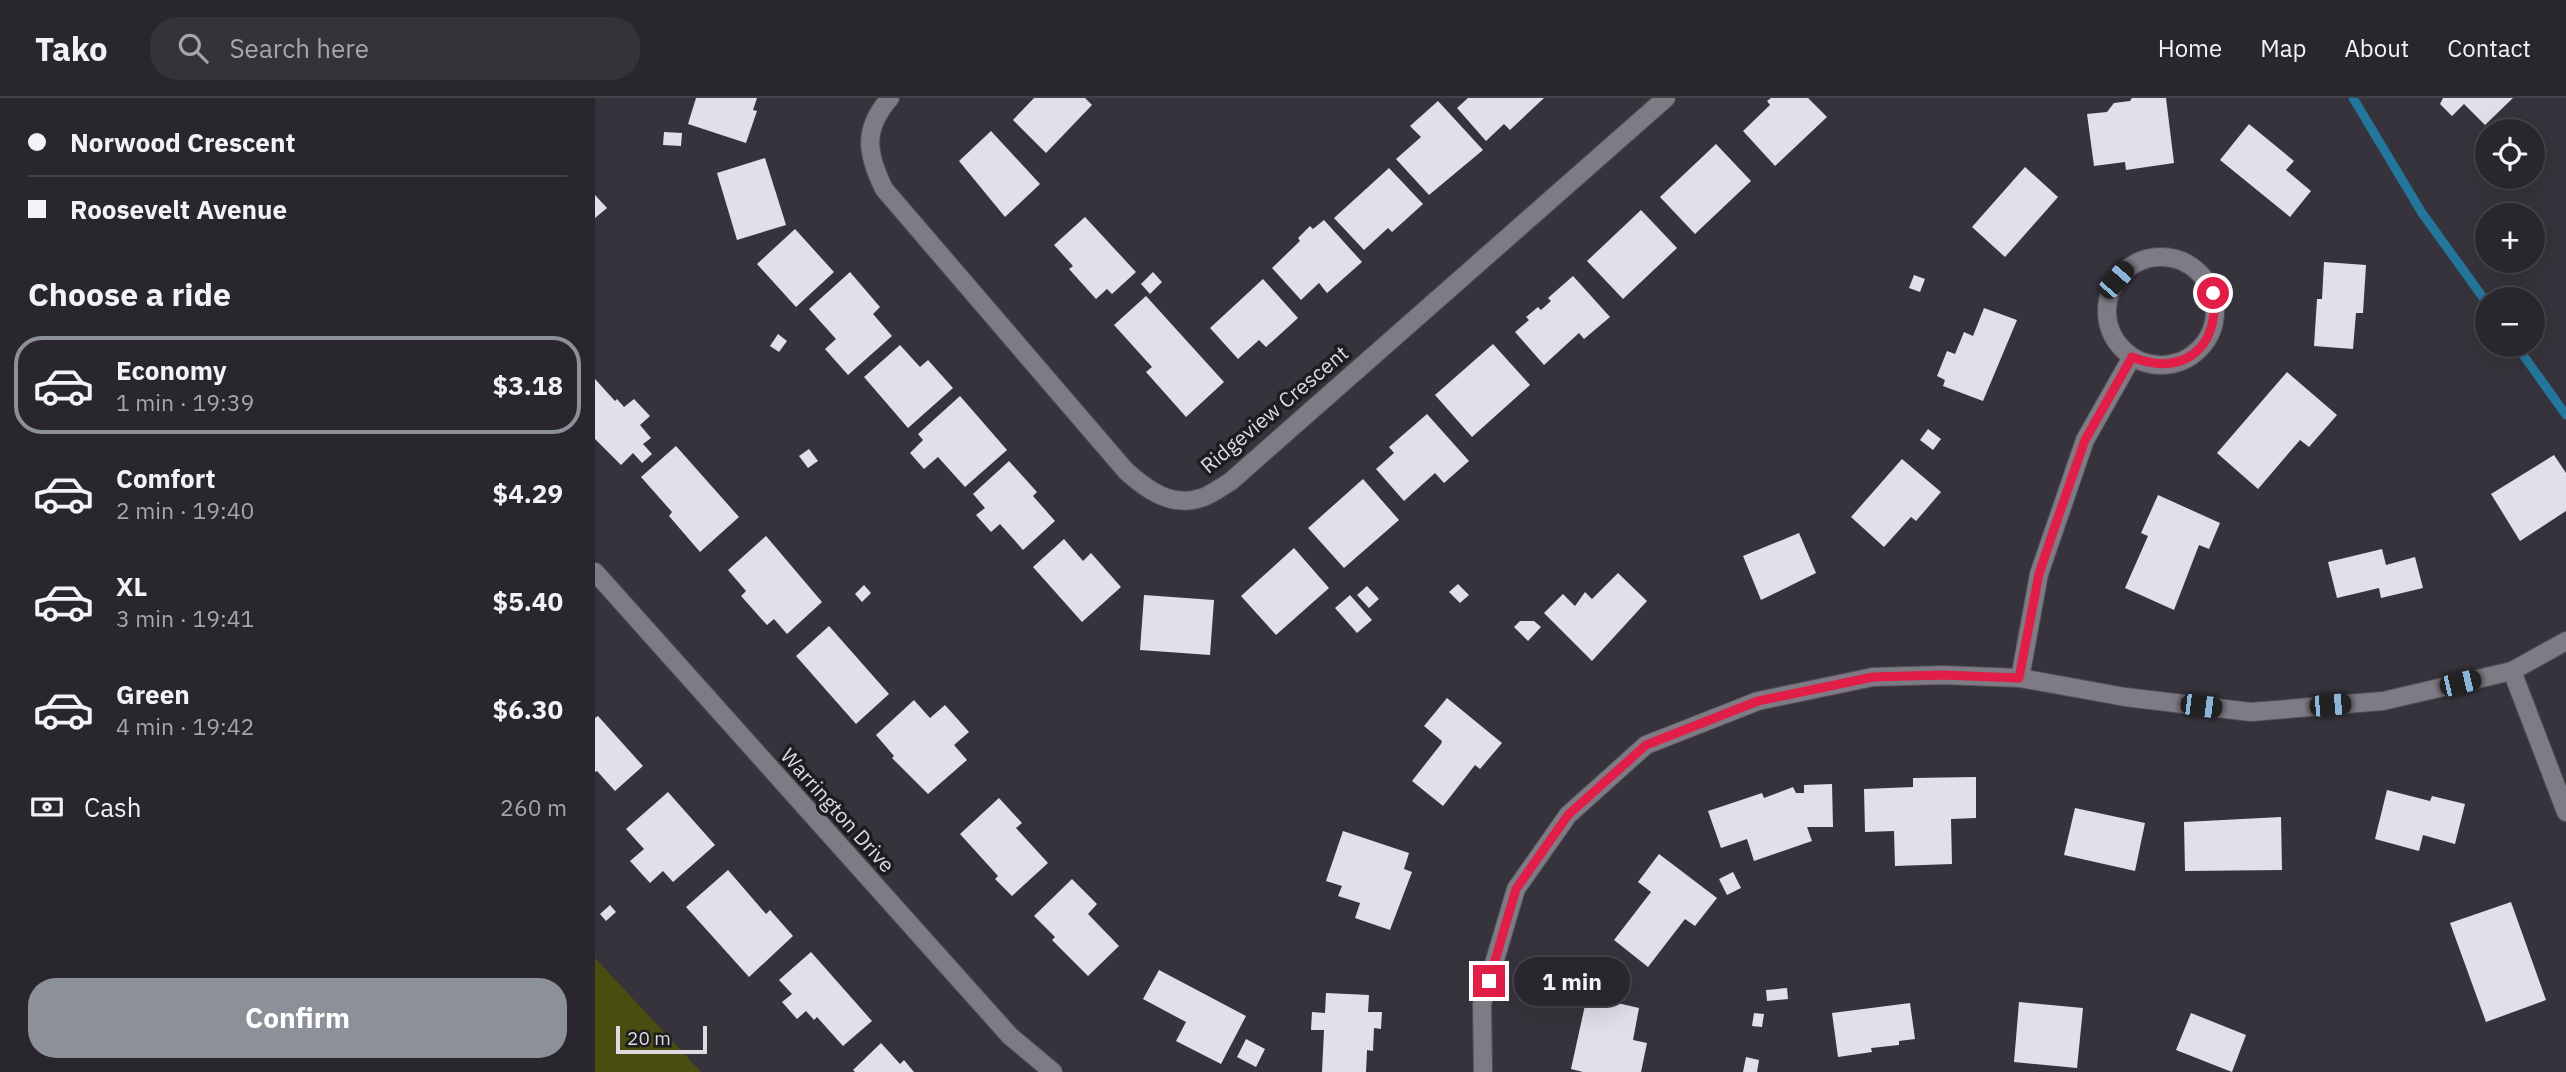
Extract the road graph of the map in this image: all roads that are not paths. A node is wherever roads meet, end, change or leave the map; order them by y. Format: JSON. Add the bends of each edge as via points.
{"nodes":[{"id":1,"x":890,"y":98,"type":"edge"},
{"id":2,"x":1666,"y":98,"type":"edge"},
{"id":3,"x":2132,"y":357,"type":"junction"},
{"id":4,"x":595,"y":572,"type":"edge"},
{"id":5,"x":2566,"y":641,"type":"edge"},
{"id":6,"x":2512,"y":671,"type":"junction"},
{"id":7,"x":2019,"y":678,"type":"junction"},
{"id":8,"x":2566,"y":812,"type":"edge"},
{"id":9,"x":1053,"y":1072,"type":"edge"},
{"id":10,"x":1483,"y":1072,"type":"edge"}],
"edges":[{"from":1,"to":2,"type":"street","name":"Ridgeview Crescent","via":[[870,130],[870,161],[884,189],[1126,471],[1149,491],[1172,499],[1199,499],[1230,482]]},
{"from":3,"to":3,"type":"street","via":[[2170,365],[2187,359],[2209,337],[2216,312],[2213,293],[2194,267],[2169,257],[2143,260],[2116,280],[2107,304],[2108,323],[2117,343]]},
{"from":3,"to":7,"type":"street","via":[[2085,440],[2039,574]]},
{"from":4,"to":9,"type":"street","name":"Warrington Drive","via":[[1010,1036]]},
{"from":5,"to":6,"type":"street"},
{"from":6,"to":7,"type":"street","via":[[2383,701],[2251,712]]},
{"from":6,"to":8,"type":"street"},
{"from":7,"to":10,"type":"street","via":[[1873,677],[1758,701],[1646,745],[1568,815],[1516,889],[1482,1004]]}]}
